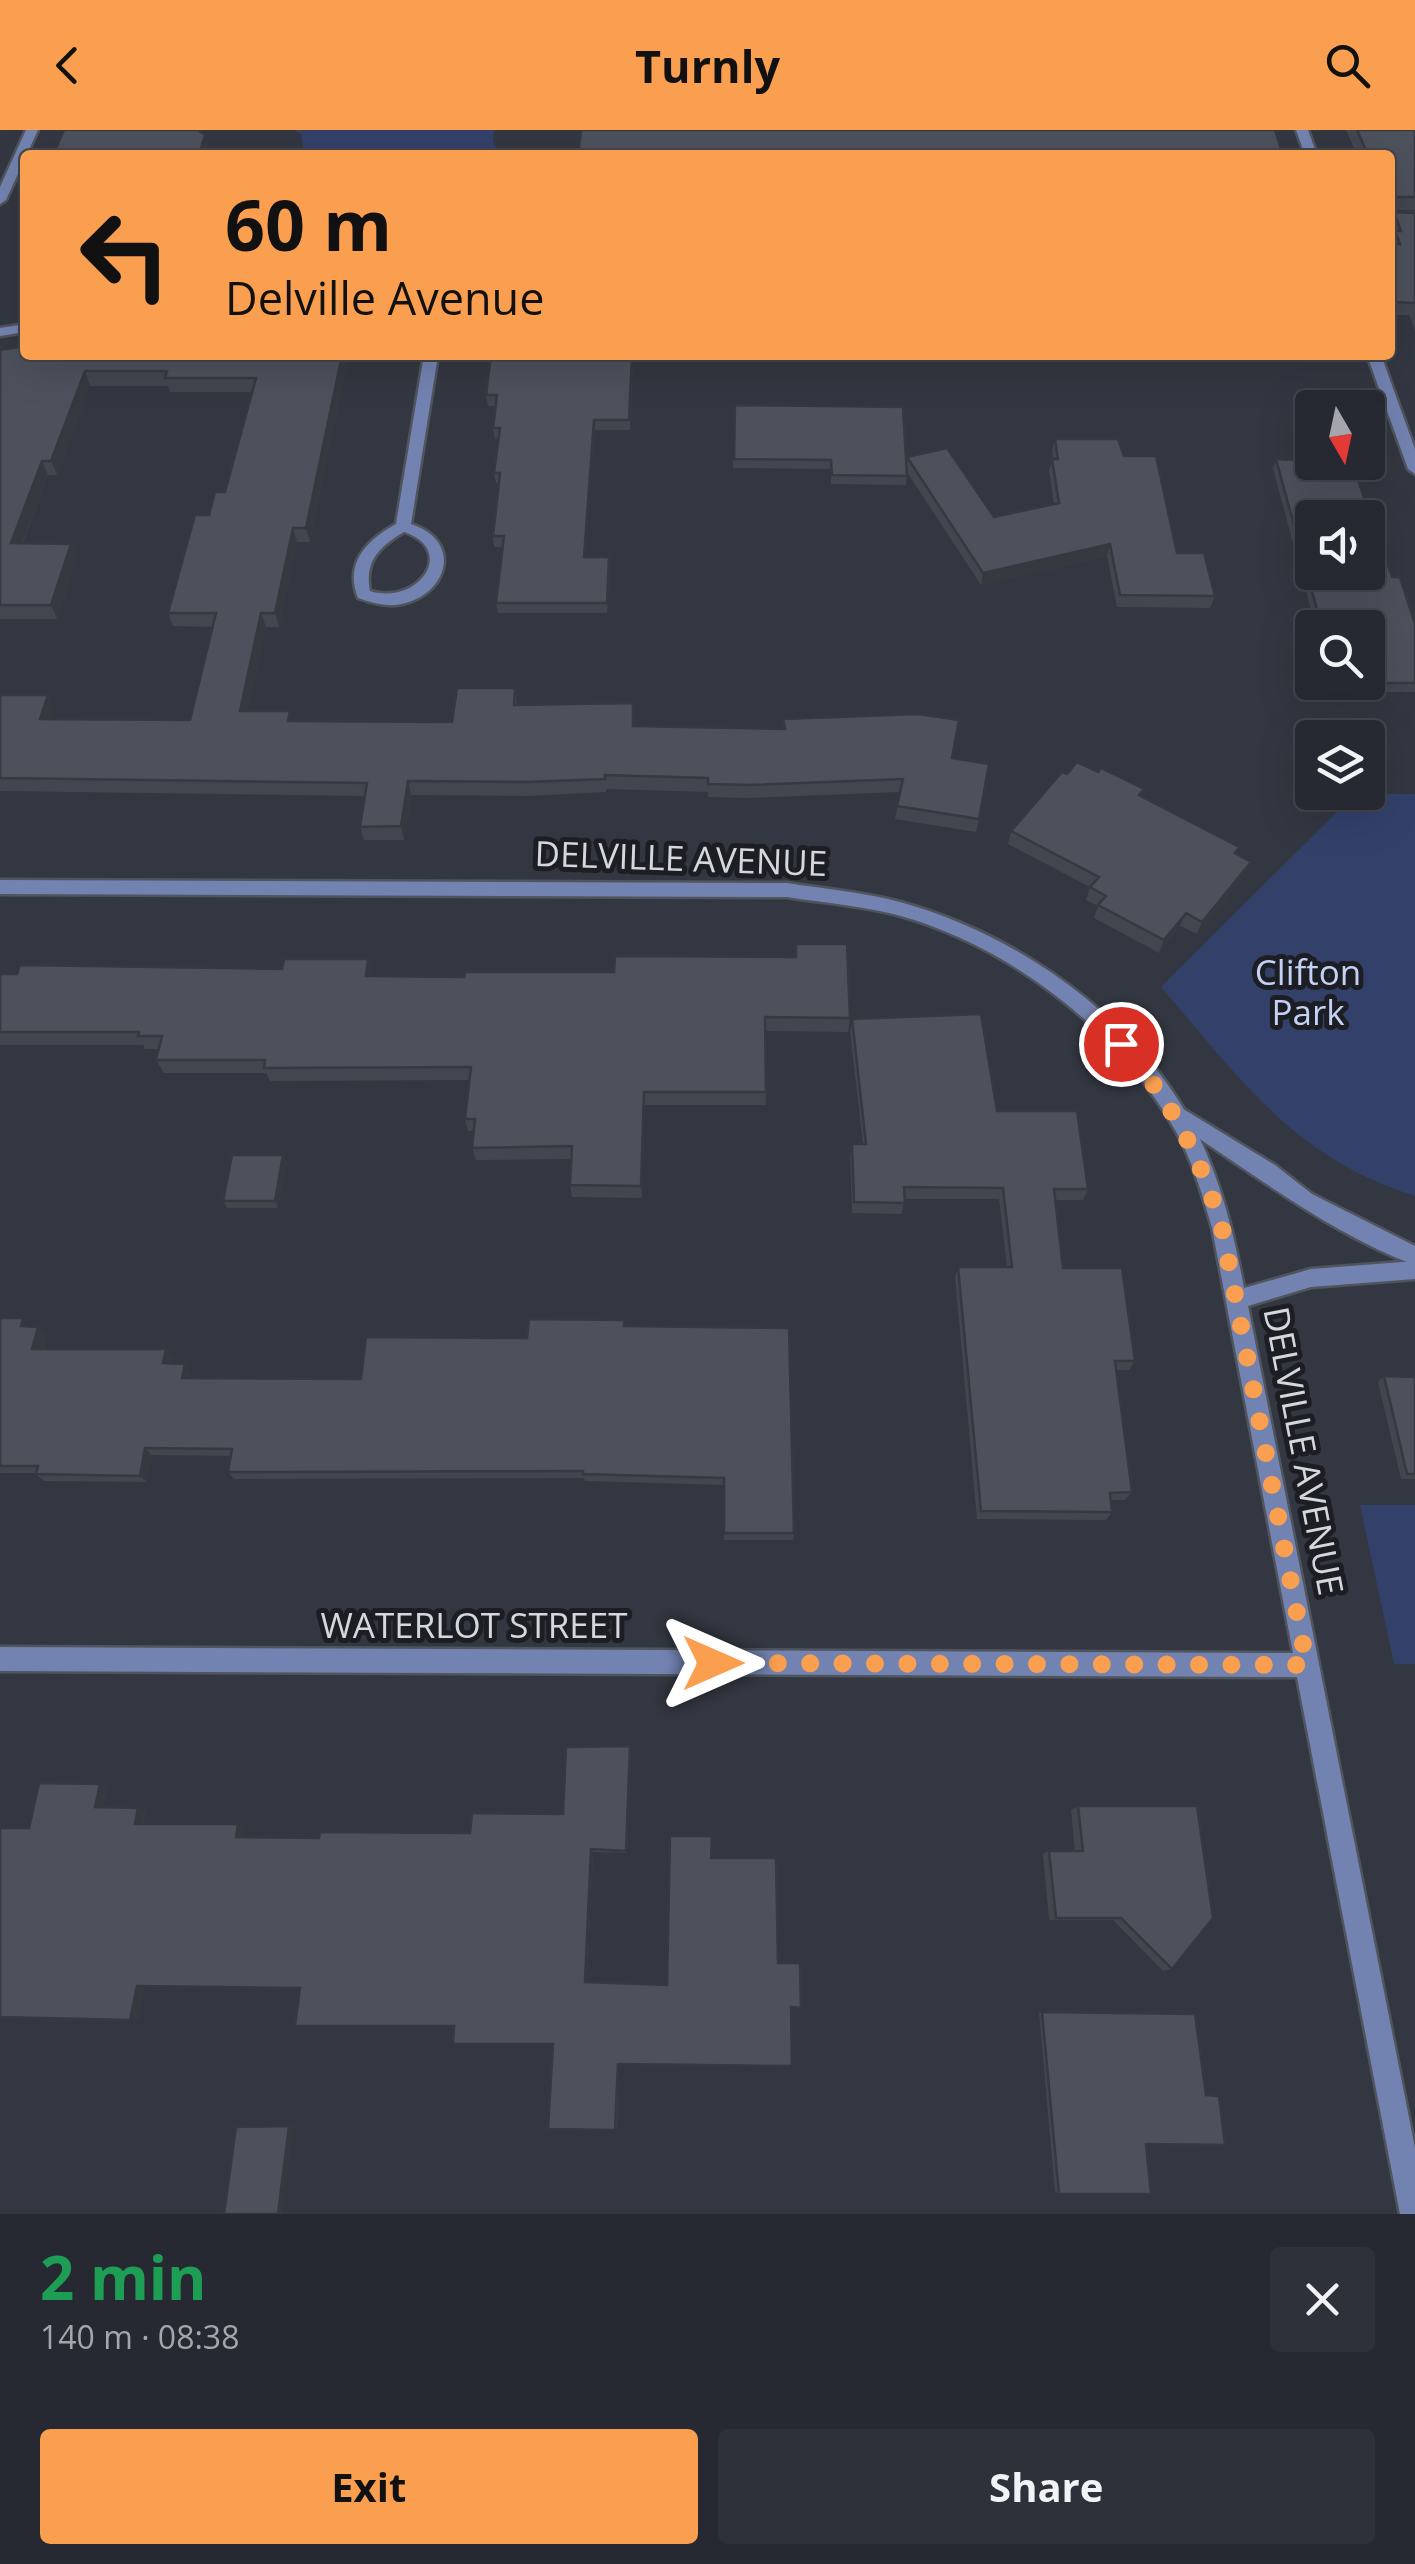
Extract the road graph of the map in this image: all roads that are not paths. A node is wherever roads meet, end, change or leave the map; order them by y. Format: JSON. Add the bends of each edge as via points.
{"nodes":[{"id":1,"x":20,"y":156,"type":"edge"},
{"id":2,"x":0,"y":200,"type":"edge"},
{"id":3,"x":430,"y":360,"type":"edge"},
{"id":4,"x":1376,"y":360,"type":"edge"},
{"id":5,"x":1415,"y":468,"type":"edge"},
{"id":6,"x":403,"y":526,"type":"junction"},
{"id":7,"x":0,"y":887,"type":"edge"},
{"id":8,"x":1175,"y":1112,"type":"junction"},
{"id":9,"x":1415,"y":1256,"type":"edge"},
{"id":10,"x":1415,"y":1270,"type":"edge"},
{"id":11,"x":1238,"y":1299,"type":"junction"},
{"id":12,"x":0,"y":1659,"type":"edge"},
{"id":13,"x":1307,"y":1665,"type":"junction"},
{"id":14,"x":1414,"y":2214,"type":"edge"}],
"edges":[{"from":1,"to":2,"type":"street"},
{"from":3,"to":6,"type":"street"},
{"from":4,"to":5,"type":"street"},
{"from":6,"to":6,"type":"street","via":[[426,535],[436,558],[431,576],[424,591],[380,603],[363,594],[360,564],[367,550]]},
{"from":7,"to":8,"type":"street","name":"DELVILLE AVENUE","via":[[787,890],[848,899],[945,925],[1014,960],[1121,1044]]},
{"from":8,"to":9,"type":"street","via":[[1305,1200]]},
{"from":8,"to":11,"type":"street","name":"DELVILLE AVENUE","via":[[1204,1168]]},
{"from":10,"to":11,"type":"street","via":[[1310,1278]]},
{"from":11,"to":13,"type":"street","name":"DELVILLE AVENUE"},
{"from":12,"to":13,"type":"street","name":"WATERLOT STREET"},
{"from":13,"to":14,"type":"street","name":"DELVILLE AVENUE"}]}
